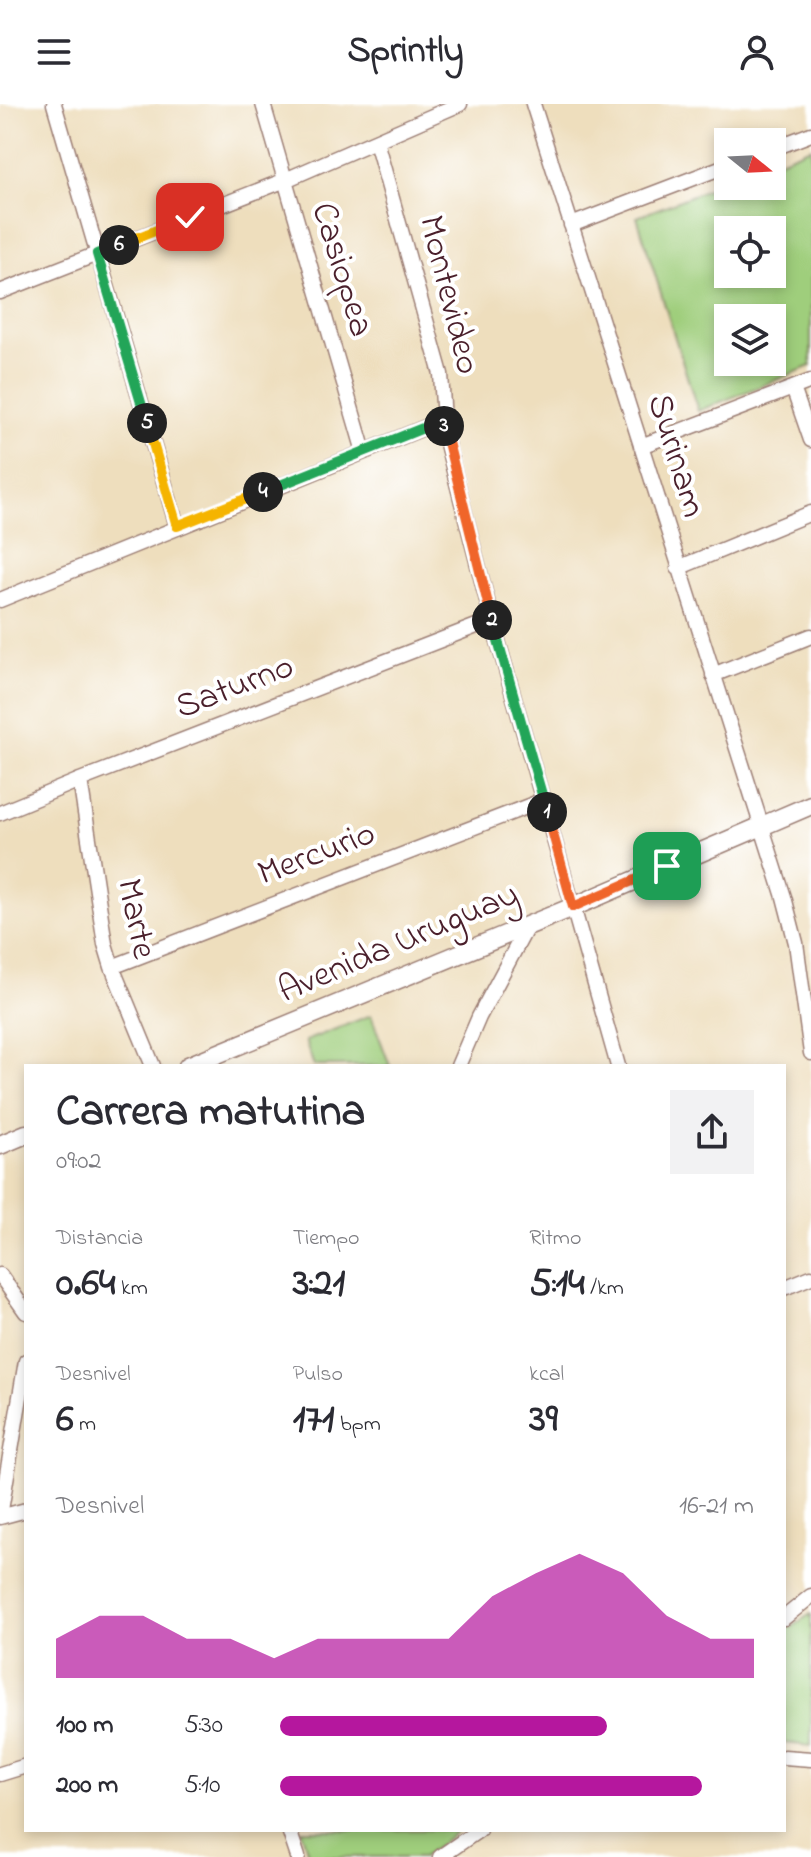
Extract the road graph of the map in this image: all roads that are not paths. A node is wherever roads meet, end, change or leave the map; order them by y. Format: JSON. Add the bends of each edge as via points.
{"nodes":[{"id":1,"x":54,"y":104,"type":"edge"},
{"id":2,"x":263,"y":104,"type":"edge"},
{"id":3,"x":533,"y":104,"type":"edge"},
{"id":4,"x":453,"y":105,"type":"edge"},
{"id":5,"x":811,"y":134,"type":"edge"},
{"id":6,"x":376,"y":141,"type":"junction"},
{"id":7,"x":786,"y":144,"type":"edge"},
{"id":8,"x":714,"y":170,"type":"edge"},
{"id":9,"x":283,"y":181,"type":"junction"},
{"id":10,"x":571,"y":225,"type":"junction"},
{"id":11,"x":97,"y":254,"type":"junction"},
{"id":12,"x":0,"y":292,"type":"edge"},
{"id":13,"x":811,"y":381,"type":"edge"},
{"id":14,"x":793,"y":388,"type":"junction"},
{"id":15,"x":443,"y":420,"type":"junction"},
{"id":16,"x":811,"y":440,"type":"edge"},
{"id":17,"x":641,"y":446,"type":"junction"},
{"id":18,"x":364,"y":452,"type":"junction"},
{"id":19,"x":811,"y":513,"type":"edge"},
{"id":20,"x":177,"y":526,"type":"junction"},
{"id":21,"x":678,"y":568,"type":"junction"},
{"id":22,"x":0,"y":600,"type":"edge"},
{"id":23,"x":492,"y":620,"type":"junction"},
{"id":24,"x":811,"y":636,"type":"edge"},
{"id":25,"x":713,"y":675,"type":"junction"},
{"id":26,"x":80,"y":780,"type":"junction"},
{"id":27,"x":544,"y":800,"type":"junction"},
{"id":28,"x":811,"y":805,"type":"edge"},
{"id":29,"x":0,"y":813,"type":"edge"},
{"id":30,"x":761,"y":826,"type":"junction"},
{"id":31,"x":573,"y":907,"type":"junction"},
{"id":32,"x":528,"y":925,"type":"junction"},
{"id":33,"x":112,"y":967,"type":"junction"},
{"id":34,"x":811,"y":1053,"type":"edge"},
{"id":35,"x":152,"y":1064,"type":"edge"},
{"id":36,"x":193,"y":1064,"type":"edge"},
{"id":37,"x":459,"y":1064,"type":"edge"},
{"id":38,"x":617,"y":1064,"type":"edge"},
{"id":39,"x":24,"y":1135,"type":"edge"},
{"id":40,"x":0,"y":1145,"type":"edge"},
{"id":41,"x":0,"y":1275,"type":"edge"},
{"id":42,"x":811,"y":1277,"type":"edge"},
{"id":43,"x":786,"y":1287,"type":"edge"},
{"id":44,"x":24,"y":1309,"type":"edge"},
{"id":45,"x":24,"y":1373,"type":"edge"},
{"id":46,"x":24,"y":1511,"type":"edge"},
{"id":47,"x":0,"y":1517,"type":"edge"},
{"id":48,"x":811,"y":1596,"type":"edge"},
{"id":49,"x":786,"y":1616,"type":"edge"},
{"id":50,"x":786,"y":1757,"type":"edge"},
{"id":51,"x":811,"y":1759,"type":"edge"},
{"id":52,"x":24,"y":1767,"type":"edge"},
{"id":53,"x":0,"y":1774,"type":"edge"},
{"id":54,"x":290,"y":1832,"type":"edge"},
{"id":55,"x":476,"y":1832,"type":"edge"},
{"id":56,"x":298,"y":1857,"type":"edge"},
{"id":57,"x":440,"y":1857,"type":"edge"}],
"edges":[{"from":1,"to":11,"type":"street"},
{"from":2,"to":9,"type":"street","name":"Casiopea"},
{"from":3,"to":10,"type":"street","name":"Surinam"},
{"from":4,"to":6,"type":"street"},
{"from":5,"to":7,"type":"street"},
{"from":6,"to":9,"type":"street"},
{"from":6,"to":15,"type":"street","name":"Montevideo","via":[[441,374]]},
{"from":8,"to":10,"type":"street"},
{"from":9,"to":11,"type":"street"},
{"from":9,"to":18,"type":"street","name":"Casiopea"},
{"from":10,"to":17,"type":"street","name":"Surinam"},
{"from":11,"to":12,"type":"street"},
{"from":11,"to":20,"type":"street"},
{"from":13,"to":14,"type":"street"},
{"from":14,"to":16,"type":"street"},
{"from":14,"to":17,"type":"street"},
{"from":15,"to":18,"type":"street"},
{"from":15,"to":23,"type":"street","name":"Montevideo"},
{"from":17,"to":21,"type":"street","name":"Surinam"},
{"from":18,"to":20,"type":"street"},
{"from":19,"to":21,"type":"street"},
{"from":20,"to":22,"type":"street"},
{"from":21,"to":25,"type":"street","name":"Surinam"},
{"from":23,"to":26,"type":"street","name":"Saturno"},
{"from":23,"to":27,"type":"street","name":"Montevideo"},
{"from":24,"to":25,"type":"street"},
{"from":25,"to":30,"type":"street","name":"Surinam"},
{"from":26,"to":29,"type":"street","name":"Saturno"},
{"from":26,"to":33,"type":"street","name":"Marte"},
{"from":27,"to":31,"type":"street","name":"Montevideo"},
{"from":27,"to":33,"type":"street","name":"Mercurio"},
{"from":28,"to":30,"type":"street","name":"Avenida Uruguay"},
{"from":30,"to":31,"type":"street","name":"Avenida Uruguay"},
{"from":30,"to":34,"type":"street","name":"Surinam","via":[[796,943]]},
{"from":31,"to":32,"type":"street","name":"Avenida Uruguay"},
{"from":31,"to":38,"type":"street","name":"Montevideo"},
{"from":32,"to":36,"type":"street","name":"Avenida Uruguay"},
{"from":32,"to":37,"type":"street"},
{"from":33,"to":35,"type":"street","name":"Marte"},
{"from":39,"to":40,"type":"street"},
{"from":41,"to":44,"type":"street"},
{"from":42,"to":43,"type":"street"},
{"from":45,"to":47,"type":"street"},
{"from":46,"to":47,"type":"street"},
{"from":48,"to":49,"type":"street"},
{"from":50,"to":51,"type":"street"},
{"from":52,"to":53,"type":"street"},
{"from":54,"to":56,"type":"street"},
{"from":55,"to":57,"type":"street"}]}
